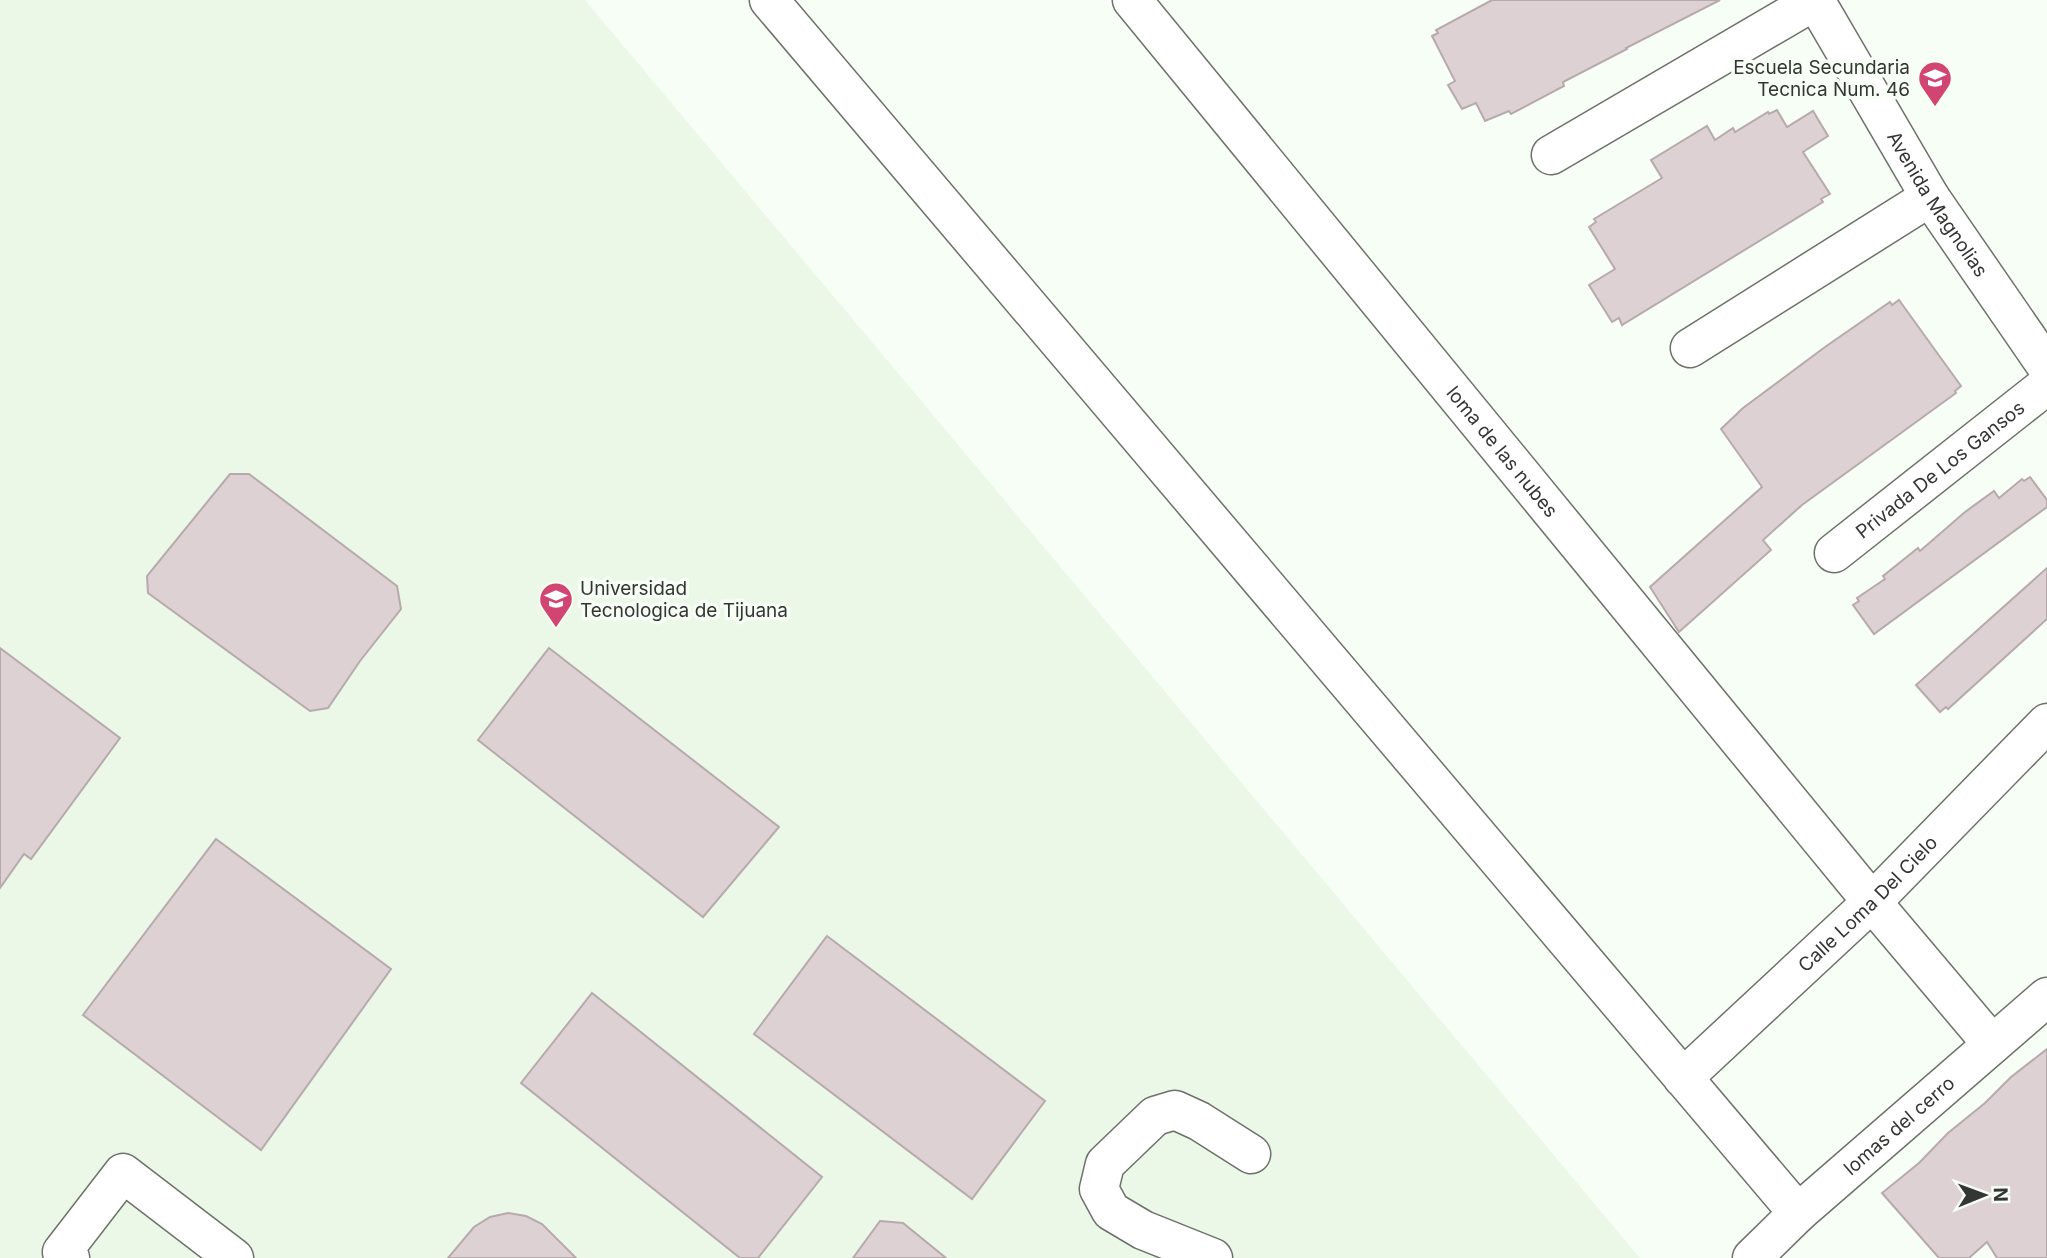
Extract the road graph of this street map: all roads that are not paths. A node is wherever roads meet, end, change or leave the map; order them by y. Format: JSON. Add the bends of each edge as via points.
{"nodes":[{"id":1,"x":769,"y":0,"type":"edge"},
{"id":2,"x":1132,"y":0,"type":"edge"},
{"id":3,"x":1816,"y":0,"type":"edge"},
{"id":4,"x":1551,"y":155,"type":"dead end"},
{"id":5,"x":1930,"y":197,"type":"junction"},
{"id":6,"x":1690,"y":348,"type":"dead end"},
{"id":7,"x":2047,"y":367,"type":"edge"},
{"id":8,"x":2047,"y":385,"type":"edge"},
{"id":9,"x":1834,"y":553,"type":"dead end"},
{"id":10,"x":2047,"y":723,"type":"edge"},
{"id":11,"x":1872,"y":902,"type":"junction"},
{"id":12,"x":2047,"y":997,"type":"edge"},
{"id":13,"x":1992,"y":1044,"type":"junction"},
{"id":14,"x":1683,"y":1078,"type":"junction"},
{"id":15,"x":1251,"y":1154,"type":"dead end"},
{"id":16,"x":1798,"y":1213,"type":"junction"},
{"id":17,"x":69,"y":1258,"type":"edge"},
{"id":18,"x":234,"y":1258,"type":"edge"},
{"id":19,"x":1213,"y":1258,"type":"edge"},
{"id":20,"x":1752,"y":1258,"type":"edge"}],
"edges":[{"from":1,"to":14,"type":"street"},
{"from":2,"to":11,"type":"street","name":"loma de las nubes"},
{"from":3,"to":4,"type":"street"},
{"from":3,"to":5,"type":"street","name":"Avenida Magnolias"},
{"from":5,"to":6,"type":"street"},
{"from":5,"to":7,"type":"street","name":"Avenida Magnolias"},
{"from":8,"to":9,"type":"street","name":"Privada De Los Gansos"},
{"from":10,"to":11,"type":"street","name":"Calle Loma Del Cielo"},
{"from":11,"to":13,"type":"street","name":"loma de las nubes"},
{"from":11,"to":14,"type":"street","name":"Calle Loma Del Cielo"},
{"from":12,"to":13,"type":"street","name":"lomas del cerro"},
{"from":13,"to":16,"type":"street","name":"lomas del cerro"},
{"from":14,"to":16,"type":"street"},
{"from":15,"to":19,"type":"street","via":[[1175,1110],[1155,1116],[1105,1164],[1099,1189],[1111,1211],[1143,1230]]},
{"from":16,"to":20,"type":"street","name":"lomas del cerro"},
{"from":17,"to":18,"type":"street","via":[[62,1252],[123,1172]]}]}
